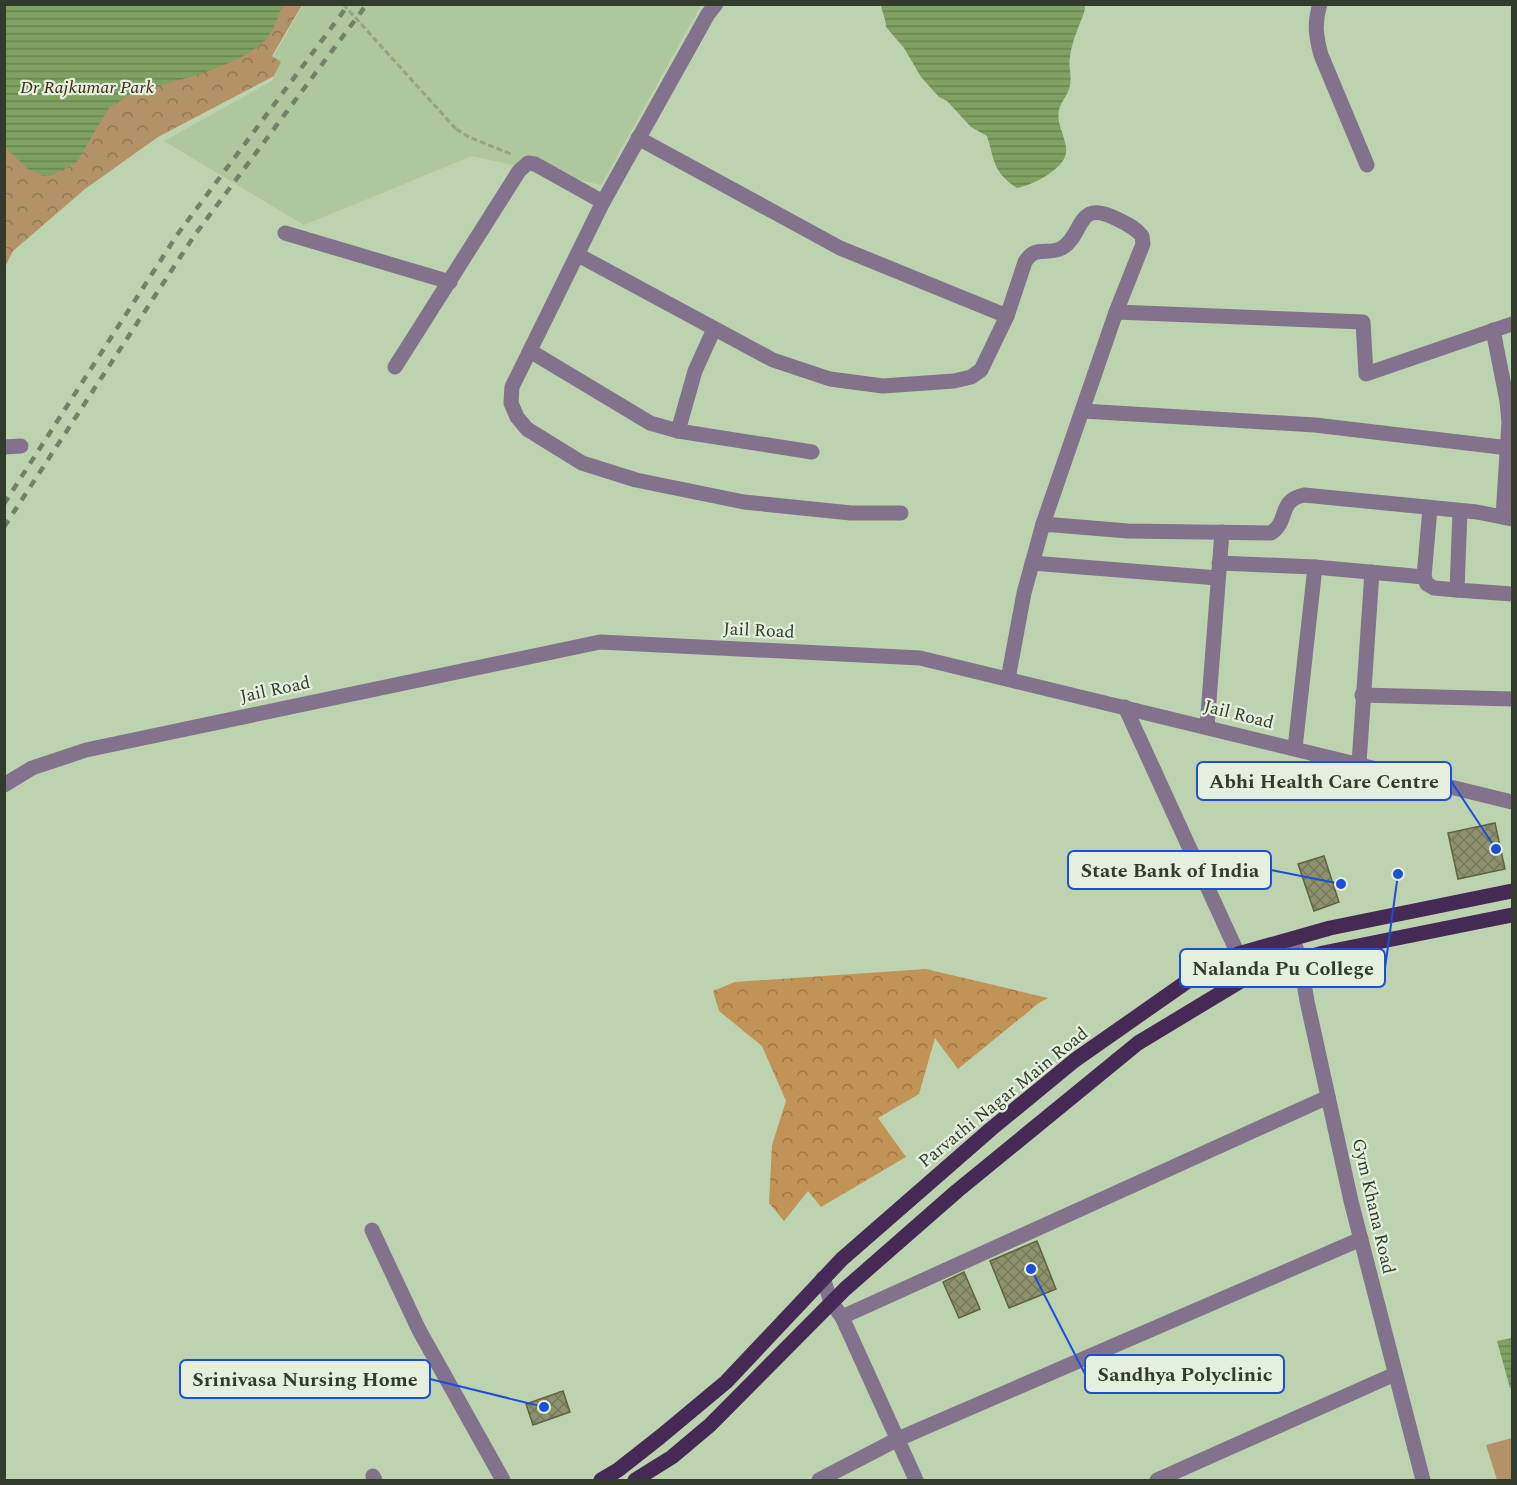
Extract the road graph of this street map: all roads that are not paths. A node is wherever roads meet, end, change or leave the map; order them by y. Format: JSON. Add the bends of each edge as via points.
{"nodes":[{"id":1,"x":717,"y":4,"type":"edge"},
{"id":2,"x":1320,"y":4,"type":"edge"},
{"id":3,"x":638,"y":138,"type":"junction"},
{"id":4,"x":1367,"y":165,"type":"dead end"},
{"id":5,"x":603,"y":202,"type":"junction"},
{"id":6,"x":285,"y":233,"type":"dead end"},
{"id":7,"x":578,"y":255,"type":"junction"},
{"id":8,"x":450,"y":282,"type":"junction"},
{"id":9,"x":1116,"y":312,"type":"junction"},
{"id":10,"x":1007,"y":316,"type":"junction"},
{"id":11,"x":1512,"y":324,"type":"edge"},
{"id":12,"x":714,"y":329,"type":"junction"},
{"id":13,"x":1493,"y":330,"type":"junction"},
{"id":14,"x":530,"y":351,"type":"junction"},
{"id":15,"x":395,"y":367,"type":"dead end"},
{"id":16,"x":1083,"y":411,"type":"junction"},
{"id":17,"x":678,"y":430,"type":"junction"},
{"id":18,"x":21,"y":446,"type":"dead end"},
{"id":19,"x":4,"y":447,"type":"edge"},
{"id":20,"x":1509,"y":448,"type":"junction"},
{"id":21,"x":812,"y":452,"type":"dead end"},
{"id":22,"x":1430,"y":508,"type":"junction"},
{"id":23,"x":1460,"y":511,"type":"junction"},
{"id":24,"x":901,"y":513,"type":"dead end"},
{"id":25,"x":1508,"y":518,"type":"edge"},
{"id":26,"x":1043,"y":524,"type":"junction"},
{"id":27,"x":1222,"y":532,"type":"junction"},
{"id":28,"x":1032,"y":563,"type":"junction"},
{"id":29,"x":1315,"y":567,"type":"junction"},
{"id":30,"x":1219,"y":571,"type":"junction"},
{"id":31,"x":1372,"y":572,"type":"junction"},
{"id":32,"x":1424,"y":577,"type":"junction"},
{"id":33,"x":1457,"y":590,"type":"junction"},
{"id":34,"x":1512,"y":594,"type":"edge"},
{"id":35,"x":1008,"y":679,"type":"junction"},
{"id":36,"x":1362,"y":695,"type":"junction"},
{"id":37,"x":1512,"y":699,"type":"edge"},
{"id":38,"x":1125,"y":707,"type":"junction"},
{"id":39,"x":1207,"y":727,"type":"junction"},
{"id":40,"x":1294,"y":748,"type":"junction"},
{"id":41,"x":1359,"y":763,"type":"junction"},
{"id":42,"x":4,"y":785,"type":"edge"},
{"id":43,"x":1512,"y":802,"type":"edge"},
{"id":44,"x":1512,"y":891,"type":"edge"},
{"id":45,"x":1512,"y":915,"type":"edge"},
{"id":46,"x":1293,"y":939,"type":"junction"},
{"id":47,"x":1238,"y":954,"type":"junction"},
{"id":48,"x":1300,"y":960,"type":"junction"},
{"id":49,"x":1328,"y":1097,"type":"junction"},
{"id":50,"x":372,"y":1230,"type":"dead end"},
{"id":51,"x":1361,"y":1239,"type":"junction"},
{"id":52,"x":823,"y":1278,"type":"junction"},
{"id":53,"x":831,"y":1302,"type":"junction"},
{"id":54,"x":842,"y":1317,"type":"junction"},
{"id":55,"x":1395,"y":1374,"type":"junction"},
{"id":56,"x":898,"y":1439,"type":"junction"},
{"id":57,"x":503,"y":1480,"type":"edge"},
{"id":58,"x":601,"y":1480,"type":"edge"},
{"id":59,"x":635,"y":1480,"type":"edge"},
{"id":60,"x":819,"y":1480,"type":"edge"},
{"id":61,"x":916,"y":1480,"type":"edge"},
{"id":62,"x":1157,"y":1480,"type":"edge"},
{"id":63,"x":1423,"y":1480,"type":"edge"}],
"edges":[{"from":1,"to":3,"type":"street"},
{"from":2,"to":4,"type":"street","via":[[1315,18],[1321,55]]},
{"from":3,"to":5,"type":"street"},
{"from":3,"to":10,"type":"street","via":[[840,248]]},
{"from":5,"to":7,"type":"street"},
{"from":5,"to":8,"type":"street","via":[[535,164],[528,164],[519,171]]},
{"from":6,"to":8,"type":"street"},
{"from":7,"to":12,"type":"street"},
{"from":7,"to":14,"type":"street"},
{"from":8,"to":15,"type":"street"},
{"from":9,"to":10,"type":"street","via":[[1143,244],[1142,236],[1132,227],[1097,212],[1082,220],[1060,249],[1029,255]]},
{"from":9,"to":13,"type":"street","via":[[1363,322],[1366,374]]},
{"from":9,"to":16,"type":"street"},
{"from":10,"to":12,"type":"street","via":[[981,370],[971,377],[937,384],[883,386],[830,379],[773,360]]},
{"from":11,"to":13,"type":"street"},
{"from":12,"to":17,"type":"street","via":[[695,371]]},
{"from":13,"to":20,"type":"street","via":[[1507,401]]},
{"from":14,"to":17,"type":"street","via":[[650,423]]},
{"from":14,"to":24,"type":"street","via":[[512,387],[511,403],[517,417],[527,429],[582,464],[636,480],[744,502],[851,513]]},
{"from":16,"to":20,"type":"street","via":[[1315,425]]},
{"from":16,"to":26,"type":"street"},
{"from":17,"to":21,"type":"street"},
{"from":18,"to":19,"type":"street"},
{"from":20,"to":25,"type":"street"},
{"from":22,"to":23,"type":"street"},
{"from":22,"to":27,"type":"street","via":[[1304,495],[1288,502],[1278,528],[1271,533]]},
{"from":22,"to":32,"type":"street"},
{"from":23,"to":25,"type":"street"},
{"from":23,"to":33,"type":"street"},
{"from":26,"to":27,"type":"street","via":[[1128,531]]},
{"from":26,"to":28,"type":"street"},
{"from":27,"to":30,"type":"street"},
{"from":28,"to":30,"type":"street"},
{"from":28,"to":35,"type":"street"},
{"from":29,"to":30,"type":"street"},
{"from":29,"to":31,"type":"street"},
{"from":29,"to":40,"type":"street"},
{"from":30,"to":39,"type":"street"},
{"from":31,"to":32,"type":"street"},
{"from":31,"to":36,"type":"street"},
{"from":32,"to":33,"type":"street","via":[[1434,588]]},
{"from":33,"to":34,"type":"street"},
{"from":35,"to":38,"type":"street","name":"Jail Road"},
{"from":35,"to":42,"type":"street","name":"Jail Road","via":[[920,658],[600,642],[86,750],[32,768]]},
{"from":36,"to":37,"type":"street"},
{"from":36,"to":41,"type":"street"},
{"from":38,"to":39,"type":"street","name":"Jail Road"},
{"from":38,"to":47,"type":"street"},
{"from":39,"to":40,"type":"street","name":"Jail Road"},
{"from":40,"to":41,"type":"street","name":"Jail Road"},
{"from":41,"to":43,"type":"street","name":"Jail Road"},
{"from":44,"to":46,"type":"main road","name":"Parvathi Nagar Main Road"},
{"from":45,"to":48,"type":"main road"},
{"from":46,"to":47,"type":"main road","name":"Parvathi Nagar Main Road"},
{"from":46,"to":48,"type":"street","name":"Gym Khana Road"},
{"from":47,"to":52,"type":"main road","name":"Parvathi Nagar Main Road","via":[[1185,983],[1075,1060],[982,1136]]},
{"from":48,"to":49,"type":"street","name":"Gym Khana Road"},
{"from":48,"to":53,"type":"main road","via":[[1254,973],[1138,1043],[957,1191]]},
{"from":49,"to":51,"type":"street","name":"Gym Khana Road"},
{"from":49,"to":54,"type":"street"},
{"from":50,"to":57,"type":"street","via":[[419,1330]]},
{"from":51,"to":55,"type":"street","name":"Gym Khana Road"},
{"from":51,"to":56,"type":"street"},
{"from":52,"to":53,"type":"street"},
{"from":52,"to":58,"type":"main road","name":"Parvathi Nagar Main Road","via":[[726,1382]]},
{"from":53,"to":54,"type":"street"},
{"from":53,"to":59,"type":"main road","via":[[710,1425],[672,1457]]},
{"from":54,"to":56,"type":"street"},
{"from":55,"to":62,"type":"street"},
{"from":55,"to":63,"type":"street","name":"Gym Khana Road"},
{"from":56,"to":60,"type":"street"},
{"from":56,"to":61,"type":"street"}]}
